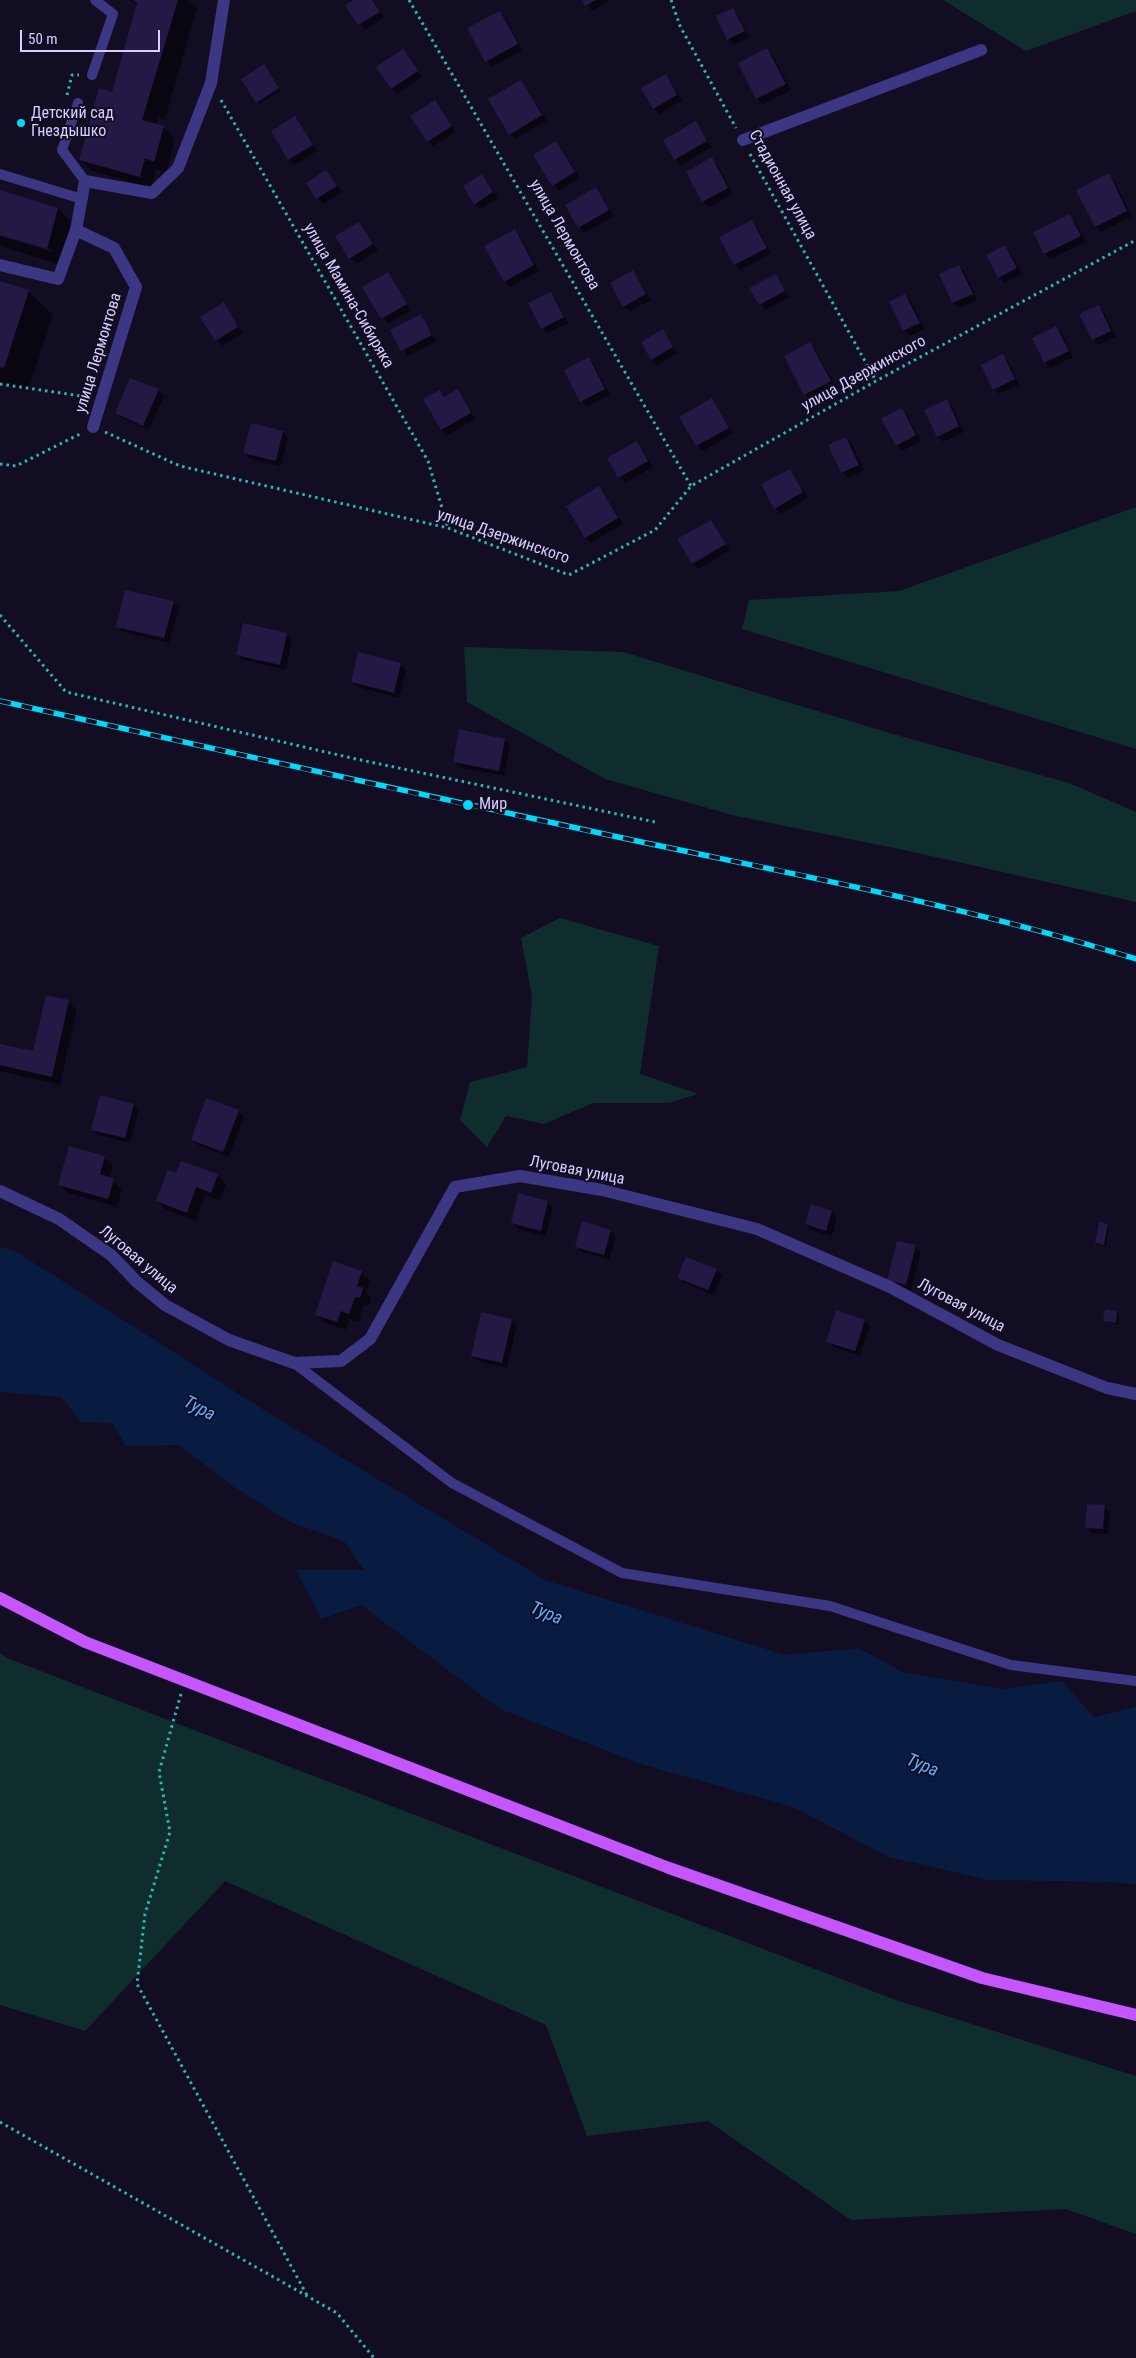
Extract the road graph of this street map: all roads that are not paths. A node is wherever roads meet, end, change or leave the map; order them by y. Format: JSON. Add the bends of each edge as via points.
{"nodes":[{"id":1,"x":95,"y":0,"type":"edge"},
{"id":2,"x":224,"y":0,"type":"edge"},
{"id":3,"x":982,"y":50,"type":"dead end"},
{"id":4,"x":92,"y":75,"type":"road end"},
{"id":5,"x":78,"y":103,"type":"road end"},
{"id":6,"x":743,"y":140,"type":"road end"},
{"id":7,"x":0,"y":174,"type":"edge"},
{"id":8,"x":85,"y":181,"type":"junction"},
{"id":9,"x":82,"y":199,"type":"junction"},
{"id":10,"x":76,"y":230,"type":"junction"},
{"id":11,"x":0,"y":265,"type":"edge"},
{"id":12,"x":93,"y":427,"type":"road end"},
{"id":13,"x":0,"y":1191,"type":"edge"},
{"id":14,"x":294,"y":1363,"type":"junction"},
{"id":15,"x":1136,"y":1394,"type":"edge"},
{"id":16,"x":0,"y":1598,"type":"edge"},
{"id":17,"x":1136,"y":1681,"type":"edge"},
{"id":18,"x":1136,"y":2015,"type":"edge"}],
"edges":[{"from":1,"to":4,"type":"lane","via":[[113,14]]},
{"from":2,"to":8,"type":"street","via":[[211,83],[178,168],[152,193]]},
{"from":3,"to":6,"type":"street"},
{"from":5,"to":8,"type":"lane","via":[[62,150]]},
{"from":7,"to":9,"type":"lane"},
{"from":8,"to":9,"type":"street"},
{"from":9,"to":10,"type":"street"},
{"from":10,"to":11,"type":"street","via":[[58,279]]},
{"from":10,"to":12,"type":"street","name":"улица Лермонтова","via":[[114,248],[136,287]]},
{"from":13,"to":14,"type":"street","name":"Луговая улица","via":[[59,1219],[111,1255],[165,1305],[229,1340]]},
{"from":14,"to":15,"type":"street","name":"Луговая улица","via":[[341,1361],[370,1339],[455,1187],[520,1176],[602,1190],[757,1230],[890,1287],[998,1344],[1107,1388]]},
{"from":14,"to":17,"type":"lane","via":[[452,1483],[622,1573],[830,1606],[1011,1665]]},
{"from":16,"to":18,"type":"main road","via":[[85,1642],[669,1868],[982,1978]]}]}
